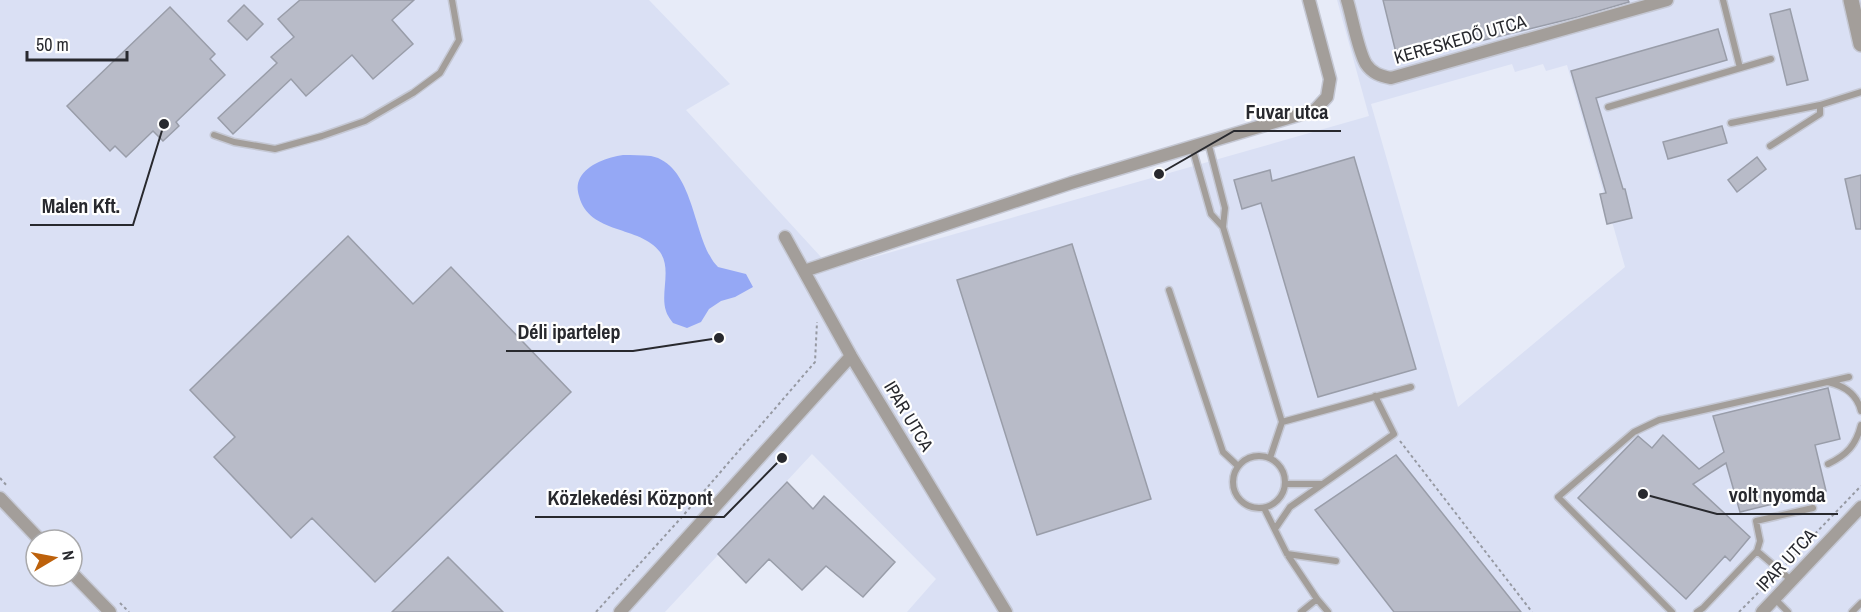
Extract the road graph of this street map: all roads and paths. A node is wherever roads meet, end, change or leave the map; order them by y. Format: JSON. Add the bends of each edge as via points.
{"nodes":[{"id":1,"x":452,"y":0,"type":"edge"},
{"id":2,"x":1309,"y":0,"type":"edge"},
{"id":3,"x":1347,"y":0,"type":"edge"},
{"id":4,"x":1667,"y":0,"type":"edge"},
{"id":5,"x":1723,"y":0,"type":"edge"},
{"id":6,"x":1851,"y":0,"type":"edge"},
{"id":7,"x":1861,"y":44,"type":"edge"},
{"id":8,"x":1771,"y":59,"type":"dead end"},
{"id":9,"x":1740,"y":68,"type":"junction"},
{"id":10,"x":1861,"y":92,"type":"edge"},
{"id":11,"x":1820,"y":105,"type":"junction"},
{"id":12,"x":1608,"y":107,"type":"dead end"},
{"id":13,"x":1731,"y":123,"type":"dead end"},
{"id":14,"x":214,"y":135,"type":"dead end"},
{"id":15,"x":1208,"y":141,"type":"junction"},
{"id":16,"x":1770,"y":146,"type":"dead end"},
{"id":17,"x":1191,"y":147,"type":"junction"},
{"id":18,"x":1223,"y":227,"type":"junction"},
{"id":19,"x":785,"y":237,"type":"dead end"},
{"id":20,"x":804,"y":271,"type":"junction"},
{"id":21,"x":1169,"y":290,"type":"dead end"},
{"id":22,"x":819,"y":299,"type":"junction"},
{"id":23,"x":851,"y":356,"type":"junction"},
{"id":24,"x":1849,"y":377,"type":"dead end"},
{"id":25,"x":1827,"y":382,"type":"junction"},
{"id":26,"x":1411,"y":387,"type":"dead end"},
{"id":27,"x":1375,"y":396,"type":"junction"},
{"id":28,"x":1861,"y":411,"type":"edge"},
{"id":29,"x":1282,"y":422,"type":"junction"},
{"id":30,"x":1861,"y":425,"type":"edge"},
{"id":31,"x":1394,"y":434,"type":"junction"},
{"id":32,"x":1855,"y":443,"type":"junction"},
{"id":33,"x":1861,"y":450,"type":"edge"},
{"id":34,"x":1270,"y":458,"type":"junction"},
{"id":35,"x":1828,"y":464,"type":"dead end"},
{"id":36,"x":1238,"y":466,"type":"junction"},
{"id":37,"x":1285,"y":484,"type":"junction"},
{"id":38,"x":1322,"y":484,"type":"junction"},
{"id":39,"x":1861,"y":486,"type":"edge"},
{"id":40,"x":0,"y":498,"type":"edge"},
{"id":41,"x":1861,"y":507,"type":"edge"},
{"id":42,"x":1264,"y":508,"type":"junction"},
{"id":43,"x":1813,"y":508,"type":"dead end"},
{"id":44,"x":29,"y":528,"type":"edge"},
{"id":45,"x":1275,"y":529,"type":"junction"},
{"id":46,"x":1757,"y":550,"type":"junction"},
{"id":47,"x":1287,"y":554,"type":"junction"},
{"id":48,"x":1336,"y":561,"type":"dead end"},
{"id":49,"x":1780,"y":570,"type":"junction"},
{"id":50,"x":1791,"y":580,"type":"junction"},
{"id":51,"x":84,"y":585,"type":"edge"},
{"id":52,"x":1774,"y":598,"type":"junction"},
{"id":53,"x":1317,"y":599,"type":"junction"},
{"id":54,"x":110,"y":612,"type":"edge"},
{"id":55,"x":596,"y":612,"type":"edge"},
{"id":56,"x":620,"y":612,"type":"edge"},
{"id":57,"x":1006,"y":612,"type":"edge"},
{"id":58,"x":1301,"y":612,"type":"edge"},
{"id":59,"x":1328,"y":612,"type":"edge"},
{"id":60,"x":1532,"y":612,"type":"edge"},
{"id":61,"x":1672,"y":612,"type":"edge"},
{"id":62,"x":1697,"y":612,"type":"edge"},
{"id":63,"x":1740,"y":612,"type":"edge"},
{"id":64,"x":1762,"y":612,"type":"edge"},
{"id":65,"x":1788,"y":612,"type":"edge"}],
"edges":[{"from":1,"to":14,"type":"lane","via":[[459,40],[440,73],[365,121],[275,149]]},
{"from":2,"to":15,"type":"street","via":[[1330,80],[1322,104],[1307,113]]},
{"from":3,"to":4,"type":"street","name":"KERESKEDŐ UTCA","via":[[1367,65],[1375,73],[1390,78]]},
{"from":5,"to":9,"type":"lane"},
{"from":6,"to":7,"type":"street"},
{"from":8,"to":9,"type":"lane"},
{"from":9,"to":12,"type":"lane"},
{"from":10,"to":11,"type":"lane"},
{"from":11,"to":13,"type":"lane"},
{"from":11,"to":16,"type":"lane","via":[[1820,114]]},
{"from":15,"to":17,"type":"street"},
{"from":15,"to":18,"type":"lane","via":[[1225,208]]},
{"from":17,"to":18,"type":"lane","via":[[1211,214]]},
{"from":17,"to":20,"type":"street"},
{"from":18,"to":29,"type":"lane"},
{"from":19,"to":20,"type":"street","name":"IPAR UTCA"},
{"from":20,"to":22,"type":"street","name":"IPAR UTCA"},
{"from":21,"to":36,"type":"lane","via":[[1223,452]]},
{"from":22,"to":23,"type":"street","name":"IPAR UTCA"},
{"from":22,"to":55,"type":"path","via":[[815,362]]},
{"from":23,"to":56,"type":"street"},
{"from":23,"to":57,"type":"street","name":"IPAR UTCA"},
{"from":24,"to":25,"type":"lane"},
{"from":25,"to":28,"type":"lane","via":[[1847,389]]},
{"from":25,"to":61,"type":"lane","via":[[1659,420],[1634,432],[1558,497]]},
{"from":26,"to":27,"type":"lane"},
{"from":27,"to":29,"type":"lane"},
{"from":27,"to":31,"type":"lane"},
{"from":29,"to":34,"type":"lane"},
{"from":30,"to":32,"type":"lane"},
{"from":31,"to":38,"type":"lane"},
{"from":31,"to":60,"type":"path"},
{"from":32,"to":33,"type":"lane"},
{"from":32,"to":35,"type":"lane","via":[[1849,452]]},
{"from":34,"to":36,"type":"lane","via":[[1253,456]]},
{"from":34,"to":37,"type":"lane","via":[[1280,467]]},
{"from":36,"to":42,"type":"lane","via":[[1232,482],[1235,494],[1247,506]]},
{"from":37,"to":38,"type":"lane"},
{"from":37,"to":42,"type":"lane","via":[[1279,500]]},
{"from":38,"to":45,"type":"lane","via":[[1290,507]]},
{"from":39,"to":49,"type":"path"},
{"from":40,"to":44,"type":"street"},
{"from":41,"to":50,"type":"street","name":"IPAR UTCA"},
{"from":42,"to":45,"type":"lane"},
{"from":43,"to":46,"type":"lane","via":[[1755,521],[1760,541]]},
{"from":45,"to":47,"type":"lane"},
{"from":46,"to":49,"type":"lane"},
{"from":46,"to":62,"type":"lane"},
{"from":47,"to":48,"type":"lane"},
{"from":47,"to":53,"type":"lane"},
{"from":49,"to":50,"type":"lane"},
{"from":49,"to":63,"type":"path"},
{"from":50,"to":52,"type":"street","name":"IPAR UTCA"},
{"from":51,"to":54,"type":"street"},
{"from":52,"to":64,"type":"street","name":"IPAR UTCA"},
{"from":52,"to":65,"type":"lane"},
{"from":53,"to":58,"type":"lane"},
{"from":53,"to":59,"type":"lane"}]}
